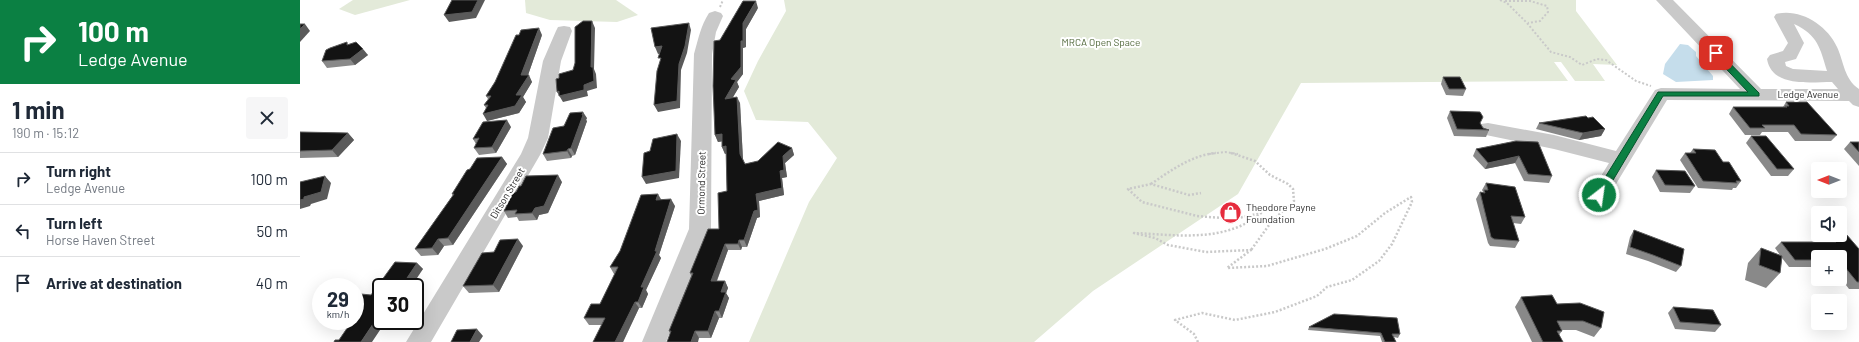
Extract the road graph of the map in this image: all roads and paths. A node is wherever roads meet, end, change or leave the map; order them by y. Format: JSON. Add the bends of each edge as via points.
{"nodes":[{"id":1,"x":1501,"y":0,"type":"edge"},
{"id":2,"x":1664,"y":0,"type":"edge"},
{"id":3,"x":715,"y":16,"type":"dead end"},
{"id":4,"x":1527,"y":23,"type":"junction"},
{"id":5,"x":564,"y":31,"type":"dead end"},
{"id":6,"x":1839,"y":77,"type":"junction"},
{"id":7,"x":1657,"y":90,"type":"junction"},
{"id":8,"x":1756,"y":94,"type":"junction"},
{"id":9,"x":1857,"y":97,"type":"edge"},
{"id":10,"x":1488,"y":130,"type":"edge"},
{"id":11,"x":1620,"y":159,"type":"junction"},
{"id":12,"x":1151,"y":184,"type":"junction"},
{"id":13,"x":1201,"y":193,"type":"dead end"},
{"id":14,"x":1595,"y":202,"type":"dead end"},
{"id":15,"x":1251,"y":250,"type":"junction"},
{"id":16,"x":418,"y":342,"type":"edge"},
{"id":17,"x":654,"y":342,"type":"edge"},
{"id":18,"x":1198,"y":342,"type":"edge"}],
"edges":[{"from":1,"to":4,"type":"path"},
{"from":1,"to":4,"type":"path","via":[[1530,1],[1547,6],[1548,12],[1540,21]]},
{"from":2,"to":8,"type":"street"},
{"from":3,"to":17,"type":"street","name":"Ormond Street","via":[[702,54],[700,229]]},
{"from":4,"to":7,"type":"path","via":[[1551,52],[1570,57],[1582,65],[1589,64],[1597,58],[1604,59],[1639,84]]},
{"from":5,"to":16,"type":"street","name":"Ditson Street","via":[[552,61],[538,138]]},
{"from":6,"to":6,"type":"street","via":[[1826,42],[1810,25],[1797,19],[1782,17],[1796,43],[1790,55],[1776,59],[1778,67],[1783,72],[1798,75]]},
{"from":6,"to":9,"type":"street"},
{"from":7,"to":8,"type":"street","name":"Ledge Avenue"},
{"from":7,"to":11,"type":"street"},
{"from":8,"to":9,"type":"street","name":"Ledge Avenue"},
{"from":10,"to":11,"type":"street","via":[[1554,142]]},
{"from":11,"to":14,"type":"street"},
{"from":12,"to":13,"type":"path","via":[[1188,195]]},
{"from":12,"to":15,"type":"path","via":[[1202,154],[1224,151],[1252,158],[1263,165],[1270,174],[1295,190],[1294,201],[1272,221]]},
{"from":12,"to":15,"type":"path","via":[[1128,189],[1142,202],[1197,216],[1234,219],[1261,213],[1255,220],[1231,231],[1198,234],[1134,233],[1155,238],[1168,245],[1206,252]]},
{"from":15,"to":18,"type":"path","via":[[1227,268],[1267,266],[1325,249],[1357,236],[1385,213],[1411,197],[1412,202],[1392,244],[1379,261],[1352,280],[1326,287],[1318,296],[1274,312],[1235,320],[1202,313],[1175,320],[1194,334]]}]}
